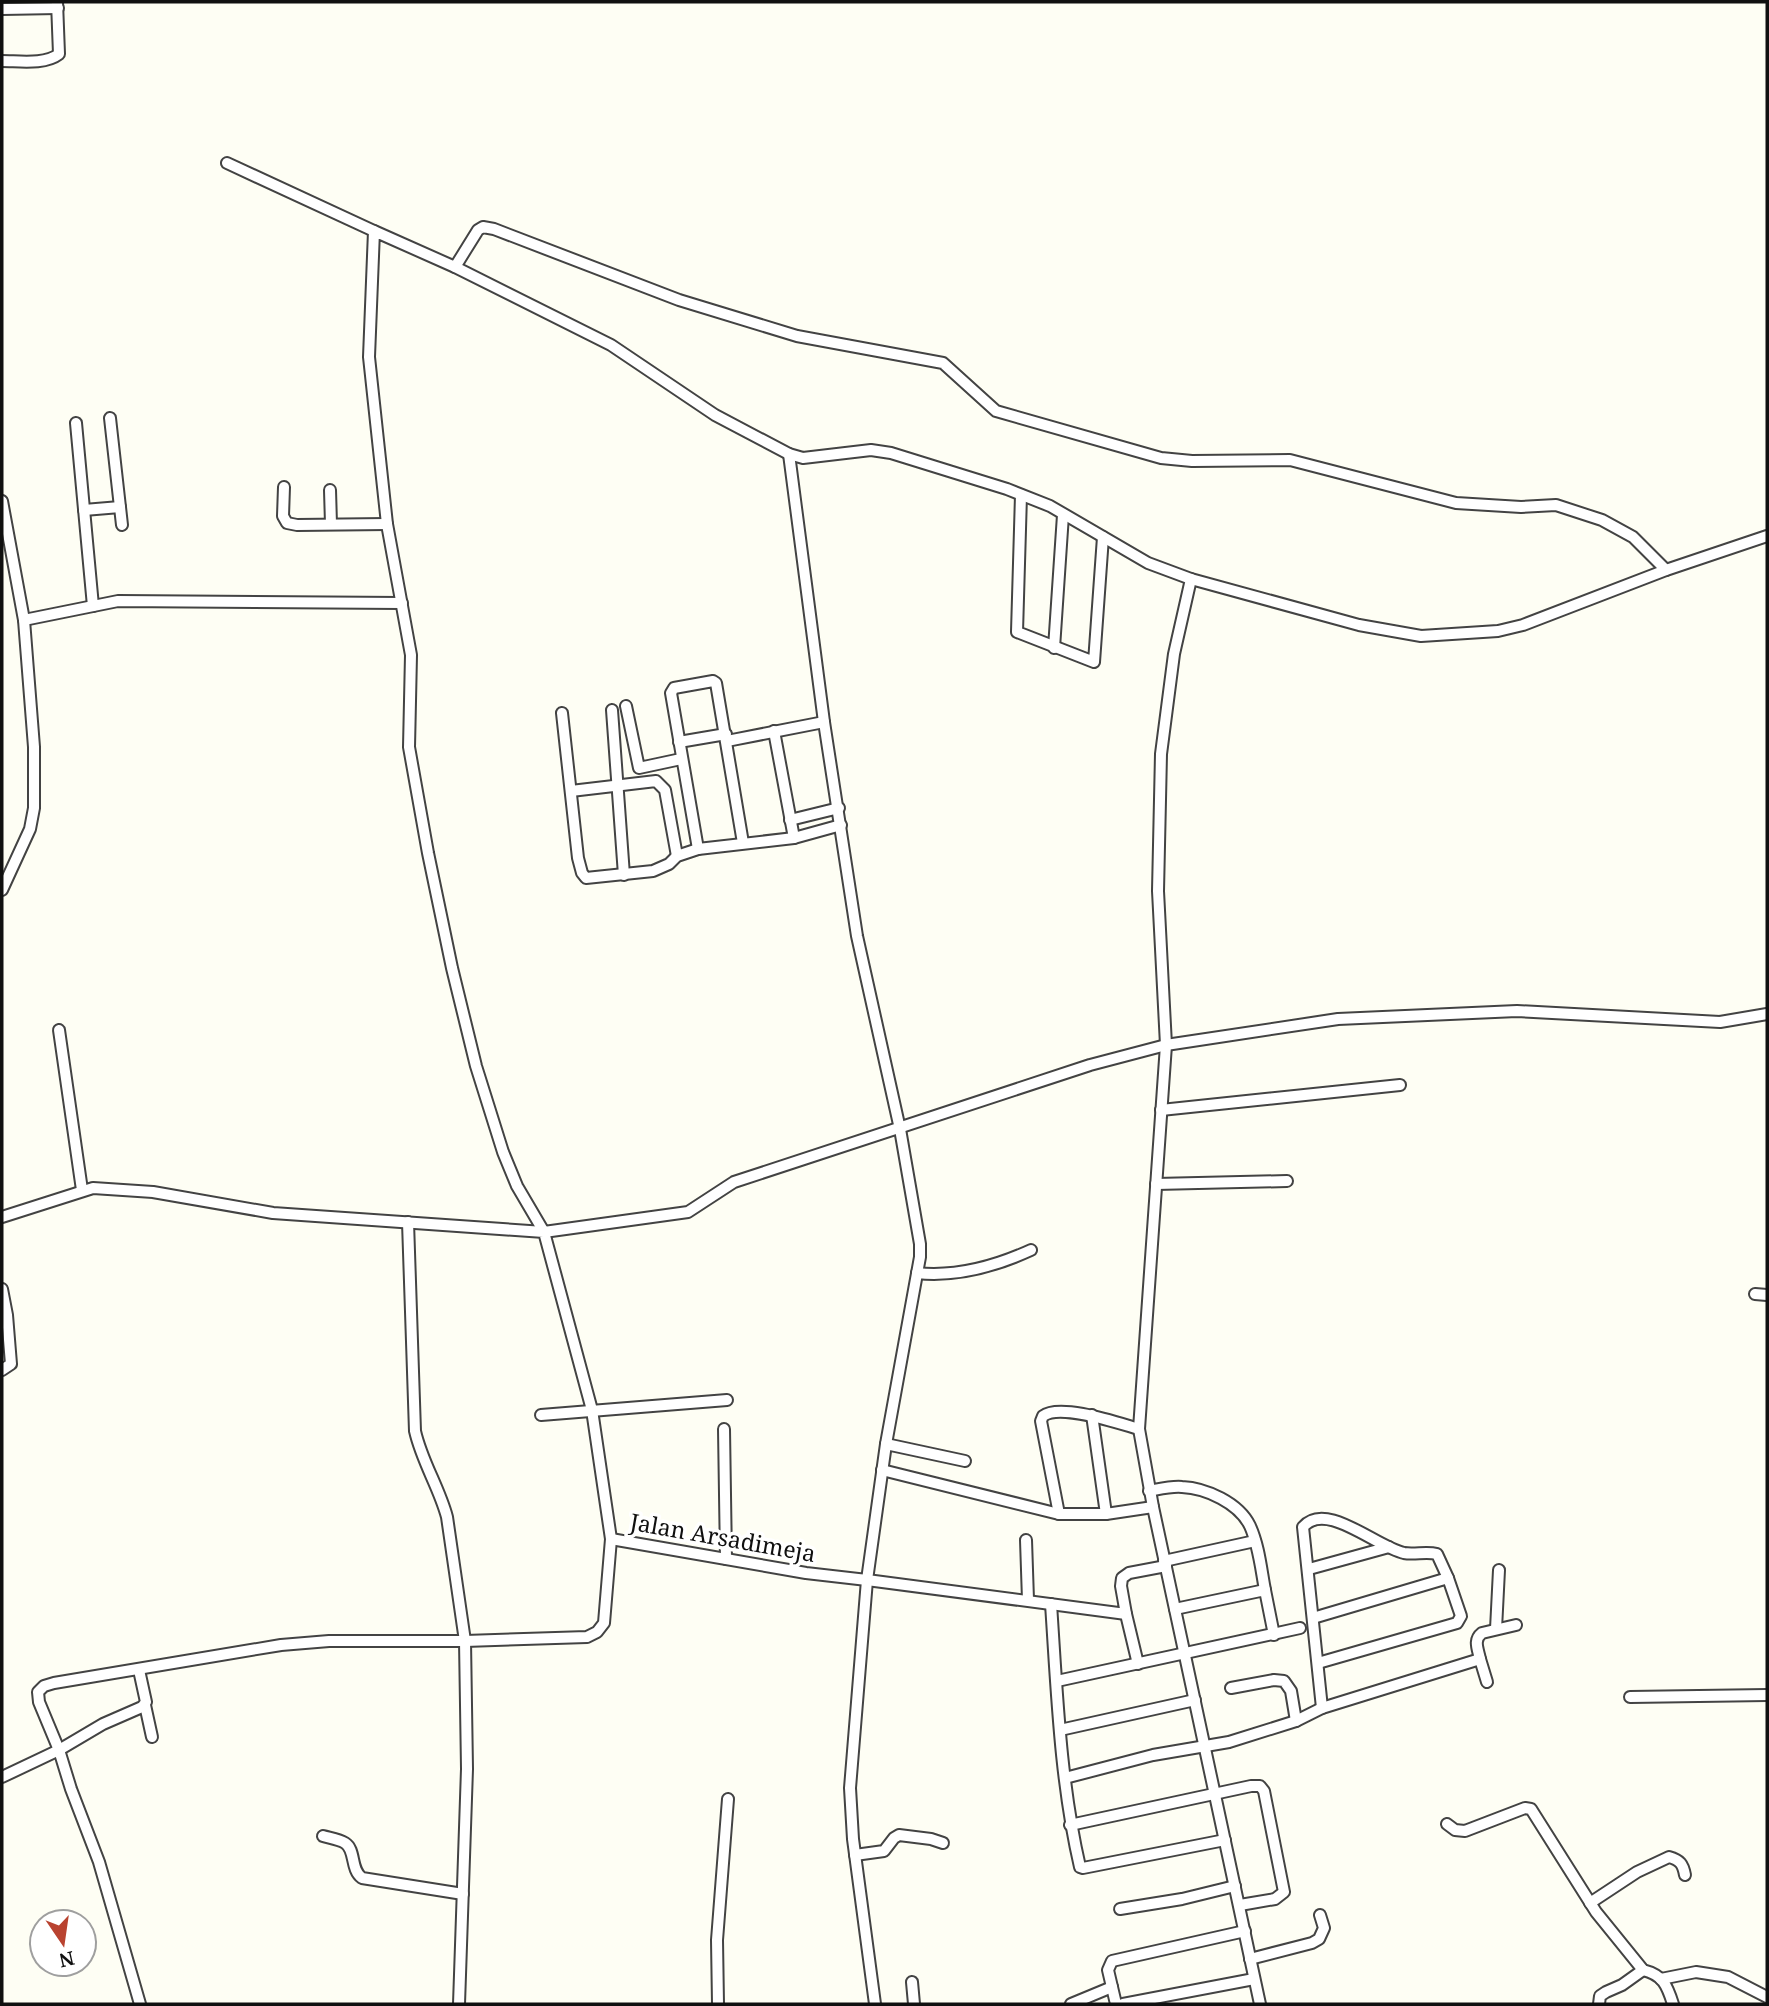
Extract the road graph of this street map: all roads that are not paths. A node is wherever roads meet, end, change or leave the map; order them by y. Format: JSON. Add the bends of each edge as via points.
{"nodes":[{"id":1,"x":57,"y":5,"type":"edge"},
{"id":2,"x":2,"y":9,"type":"edge"},
{"id":3,"x":2,"y":61,"type":"edge"},
{"id":4,"x":227,"y":163,"type":"dead end"},
{"id":5,"x":373,"y":231,"type":"junction"},
{"id":6,"x":455,"y":267,"type":"junction"},
{"id":7,"x":110,"y":418,"type":"dead end"},
{"id":8,"x":76,"y":423,"type":"dead end"},
{"id":9,"x":789,"y":454,"type":"junction"},
{"id":10,"x":284,"y":487,"type":"dead end"},
{"id":11,"x":330,"y":490,"type":"dead end"},
{"id":12,"x":1021,"y":495,"type":"junction"},
{"id":13,"x":2,"y":501,"type":"edge"},
{"id":14,"x":120,"y":507,"type":"junction"},
{"id":15,"x":84,"y":510,"type":"junction"},
{"id":16,"x":1063,"y":515,"type":"junction"},
{"id":17,"x":331,"y":524,"type":"junction"},
{"id":18,"x":387,"y":524,"type":"junction"},
{"id":19,"x":122,"y":525,"type":"dead end"},
{"id":20,"x":1767,"y":536,"type":"edge"},
{"id":21,"x":1102,"y":537,"type":"junction"},
{"id":22,"x":1665,"y":570,"type":"junction"},
{"id":23,"x":1191,"y":579,"type":"junction"},
{"id":24,"x":402,"y":603,"type":"junction"},
{"id":25,"x":93,"y":606,"type":"junction"},
{"id":26,"x":24,"y":620,"type":"junction"},
{"id":27,"x":1054,"y":648,"type":"junction"},
{"id":28,"x":626,"y":706,"type":"dead end"},
{"id":29,"x":612,"y":710,"type":"dead end"},
{"id":30,"x":562,"y":713,"type":"dead end"},
{"id":31,"x":824,"y":722,"type":"junction"},
{"id":32,"x":774,"y":731,"type":"junction"},
{"id":33,"x":726,"y":737,"type":"junction"},
{"id":34,"x":679,"y":742,"type":"junction"},
{"id":35,"x":681,"y":760,"type":"junction"},
{"id":36,"x":618,"y":786,"type":"junction"},
{"id":37,"x":571,"y":791,"type":"junction"},
{"id":38,"x":839,"y":808,"type":"junction"},
{"id":39,"x":790,"y":820,"type":"junction"},
{"id":40,"x":841,"y":825,"type":"junction"},
{"id":41,"x":794,"y":838,"type":"junction"},
{"id":42,"x":743,"y":843,"type":"junction"},
{"id":43,"x":698,"y":849,"type":"junction"},
{"id":44,"x":677,"y":856,"type":"junction"},
{"id":45,"x":624,"y":875,"type":"junction"},
{"id":46,"x":2,"y":890,"type":"edge"},
{"id":47,"x":1767,"y":1014,"type":"edge"},
{"id":48,"x":58,"y":1030,"type":"dead end"},
{"id":49,"x":1166,"y":1045,"type":"junction"},
{"id":50,"x":1401,"y":1085,"type":"dead end"},
{"id":51,"x":1161,"y":1110,"type":"junction"},
{"id":52,"x":900,"y":1129,"type":"junction"},
{"id":53,"x":1287,"y":1181,"type":"dead end"},
{"id":54,"x":1156,"y":1184,"type":"junction"},
{"id":55,"x":82,"y":1190,"type":"junction"},
{"id":56,"x":2,"y":1217,"type":"edge"},
{"id":57,"x":408,"y":1222,"type":"junction"},
{"id":58,"x":544,"y":1232,"type":"junction"},
{"id":59,"x":1031,"y":1250,"type":"dead end"},
{"id":60,"x":917,"y":1273,"type":"junction"},
{"id":61,"x":2,"y":1289,"type":"edge"},
{"id":62,"x":1755,"y":1294,"type":"dead end"},
{"id":63,"x":1767,"y":1295,"type":"edge"},
{"id":64,"x":2,"y":1370,"type":"edge"},
{"id":65,"x":727,"y":1399,"type":"dead end"},
{"id":66,"x":592,"y":1410,"type":"junction"},
{"id":67,"x":541,"y":1415,"type":"dead end"},
{"id":68,"x":1092,"y":1415,"type":"junction"},
{"id":69,"x":724,"y":1429,"type":"dead end"},
{"id":70,"x":1139,"y":1429,"type":"junction"},
{"id":71,"x":886,"y":1444,"type":"junction"},
{"id":72,"x":965,"y":1461,"type":"dead end"},
{"id":73,"x":882,"y":1470,"type":"junction"},
{"id":74,"x":1149,"y":1491,"type":"junction"},
{"id":75,"x":1153,"y":1507,"type":"junction"},
{"id":76,"x":1059,"y":1514,"type":"junction"},
{"id":77,"x":1106,"y":1514,"type":"junction"},
{"id":78,"x":611,"y":1539,"type":"junction"},
{"id":79,"x":1026,"y":1540,"type":"dead end"},
{"id":80,"x":1255,"y":1541,"type":"junction"},
{"id":81,"x":1389,"y":1547,"type":"junction"},
{"id":82,"x":726,"y":1559,"type":"junction"},
{"id":83,"x":1165,"y":1563,"type":"junction"},
{"id":84,"x":1309,"y":1569,"type":"junction"},
{"id":85,"x":1499,"y":1570,"type":"dead end"},
{"id":86,"x":1448,"y":1578,"type":"junction"},
{"id":87,"x":867,"y":1580,"type":"junction"},
{"id":88,"x":1265,"y":1590,"type":"junction"},
{"id":89,"x":1028,"y":1600,"type":"junction"},
{"id":90,"x":1051,"y":1604,"type":"junction"},
{"id":91,"x":1175,"y":1609,"type":"junction"},
{"id":92,"x":1126,"y":1614,"type":"junction"},
{"id":93,"x":1313,"y":1618,"type":"junction"},
{"id":94,"x":1516,"y":1625,"type":"dead end"},
{"id":95,"x":1300,"y":1628,"type":"dead end"},
{"id":96,"x":1496,"y":1629,"type":"junction"},
{"id":97,"x":1274,"y":1635,"type":"junction"},
{"id":98,"x":465,"y":1642,"type":"junction"},
{"id":99,"x":1186,"y":1654,"type":"junction"},
{"id":100,"x":1480,"y":1659,"type":"junction"},
{"id":101,"x":1318,"y":1663,"type":"junction"},
{"id":102,"x":1138,"y":1664,"type":"junction"},
{"id":103,"x":139,"y":1670,"type":"junction"},
{"id":104,"x":1057,"y":1681,"type":"junction"},
{"id":105,"x":1487,"y":1682,"type":"dead end"},
{"id":106,"x":1231,"y":1688,"type":"dead end"},
{"id":107,"x":1767,"y":1695,"type":"edge"},
{"id":108,"x":1630,"y":1697,"type":"dead end"},
{"id":109,"x":1195,"y":1700,"type":"junction"},
{"id":110,"x":145,"y":1705,"type":"junction"},
{"id":111,"x":1322,"y":1708,"type":"junction"},
{"id":112,"x":1296,"y":1721,"type":"junction"},
{"id":113,"x":1060,"y":1731,"type":"junction"},
{"id":114,"x":152,"y":1737,"type":"dead end"},
{"id":115,"x":1205,"y":1747,"type":"junction"},
{"id":116,"x":59,"y":1750,"type":"junction"},
{"id":117,"x":2,"y":1777,"type":"edge"},
{"id":118,"x":1065,"y":1778,"type":"junction"},
{"id":119,"x":1214,"y":1793,"type":"junction"},
{"id":120,"x":728,"y":1799,"type":"dead end"},
{"id":121,"x":1447,"y":1824,"type":"dead end"},
{"id":122,"x":1070,"y":1825,"type":"junction"},
{"id":123,"x":323,"y":1836,"type":"dead end"},
{"id":124,"x":1225,"y":1840,"type":"junction"},
{"id":125,"x":943,"y":1843,"type":"dead end"},
{"id":126,"x":855,"y":1855,"type":"junction"},
{"id":127,"x":1685,"y":1875,"type":"dead end"},
{"id":128,"x":1235,"y":1886,"type":"junction"},
{"id":129,"x":463,"y":1894,"type":"junction"},
{"id":130,"x":1590,"y":1903,"type":"junction"},
{"id":131,"x":1240,"y":1905,"type":"junction"},
{"id":132,"x":1120,"y":1909,"type":"dead end"},
{"id":133,"x":1320,"y":1915,"type":"dead end"},
{"id":134,"x":1245,"y":1931,"type":"junction"},
{"id":135,"x":1251,"y":1959,"type":"junction"},
{"id":136,"x":1643,"y":1970,"type":"junction"},
{"id":137,"x":1254,"y":1979,"type":"junction"},
{"id":138,"x":1661,"y":1979,"type":"junction"},
{"id":139,"x":912,"y":1983,"type":"dead end"},
{"id":140,"x":1112,"y":1987,"type":"junction"},
{"id":141,"x":1767,"y":1997,"type":"edge"},
{"id":142,"x":140,"y":2004,"type":"edge"},
{"id":143,"x":459,"y":2004,"type":"edge"},
{"id":144,"x":718,"y":2004,"type":"edge"},
{"id":145,"x":875,"y":2004,"type":"edge"},
{"id":146,"x":914,"y":2004,"type":"edge"},
{"id":147,"x":1072,"y":2004,"type":"edge"},
{"id":148,"x":1116,"y":2004,"type":"edge"},
{"id":149,"x":1123,"y":2004,"type":"edge"},
{"id":150,"x":1260,"y":2004,"type":"edge"},
{"id":151,"x":1599,"y":2004,"type":"edge"},
{"id":152,"x":1673,"y":2004,"type":"edge"}],
"edges":[{"from":1,"to":2,"type":"street"},
{"from":1,"to":3,"type":"street","via":[[59,54],[43,60]]},
{"from":4,"to":5,"type":"street"},
{"from":5,"to":6,"type":"street"},
{"from":5,"to":18,"type":"street","via":[[369,358]]},
{"from":6,"to":9,"type":"street","via":[[611,345],[715,415]]},
{"from":6,"to":22,"type":"street","via":[[478,230],[494,229],[679,300],[797,336],[943,363],[996,411],[1161,458],[1290,460],[1456,503],[1556,505],[1602,520],[1633,537]]},
{"from":7,"to":14,"type":"street"},
{"from":8,"to":15,"type":"street"},
{"from":9,"to":12,"type":"street","via":[[803,458],[871,450],[891,453]]},
{"from":9,"to":31,"type":"street"},
{"from":10,"to":17,"type":"street","via":[[287,523]]},
{"from":11,"to":17,"type":"street"},
{"from":12,"to":16,"type":"street"},
{"from":12,"to":27,"type":"street","via":[[1017,632]]},
{"from":13,"to":26,"type":"street"},
{"from":14,"to":15,"type":"street"},
{"from":14,"to":19,"type":"street"},
{"from":15,"to":25,"type":"street"},
{"from":16,"to":21,"type":"street"},
{"from":16,"to":27,"type":"street"},
{"from":17,"to":18,"type":"street"},
{"from":18,"to":24,"type":"street"},
{"from":20,"to":22,"type":"street"},
{"from":21,"to":23,"type":"street","via":[[1148,563]]},
{"from":21,"to":27,"type":"street","via":[[1094,662]]},
{"from":22,"to":23,"type":"street","via":[[1524,625],[1421,636],[1359,625]]},
{"from":23,"to":49,"type":"street","via":[[1174,654],[1161,754],[1158,891]]},
{"from":24,"to":25,"type":"street","via":[[118,601]]},
{"from":24,"to":58,"type":"street","via":[[411,655],[409,747],[452,968],[503,1152]]},
{"from":25,"to":26,"type":"street"},
{"from":26,"to":46,"type":"street","via":[[34,808],[30,829]]},
{"from":28,"to":35,"type":"street","via":[[639,768]]},
{"from":29,"to":36,"type":"street"},
{"from":30,"to":37,"type":"street"},
{"from":31,"to":32,"type":"street"},
{"from":31,"to":38,"type":"street"},
{"from":32,"to":33,"type":"street"},
{"from":32,"to":39,"type":"street"},
{"from":33,"to":34,"type":"street"},
{"from":33,"to":34,"type":"street","via":[[713,681],[672,691]]},
{"from":33,"to":42,"type":"street"},
{"from":34,"to":35,"type":"street"},
{"from":35,"to":43,"type":"street"},
{"from":36,"to":37,"type":"street"},
{"from":36,"to":44,"type":"street","via":[[656,781],[664,786]]},
{"from":36,"to":45,"type":"street"},
{"from":37,"to":45,"type":"street","via":[[584,877]]},
{"from":38,"to":39,"type":"street"},
{"from":38,"to":40,"type":"street"},
{"from":39,"to":41,"type":"street"},
{"from":40,"to":41,"type":"street"},
{"from":40,"to":52,"type":"street","via":[[857,936]]},
{"from":41,"to":42,"type":"street"},
{"from":42,"to":43,"type":"street"},
{"from":43,"to":44,"type":"street"},
{"from":44,"to":45,"type":"street","via":[[661,869]]},
{"from":47,"to":49,"type":"street","via":[[1720,1022],[1517,1010],[1338,1019]]},
{"from":48,"to":55,"type":"street"},
{"from":49,"to":51,"type":"street"},
{"from":49,"to":52,"type":"street","via":[[1090,1065]]},
{"from":50,"to":51,"type":"street"},
{"from":51,"to":54,"type":"street"},
{"from":52,"to":58,"type":"street","via":[[733,1182],[688,1212]]},
{"from":52,"to":60,"type":"street","via":[[920,1244]]},
{"from":53,"to":54,"type":"street"},
{"from":54,"to":70,"type":"street"},
{"from":55,"to":56,"type":"street"},
{"from":55,"to":57,"type":"street","via":[[153,1192],[273,1213]]},
{"from":57,"to":58,"type":"street"},
{"from":57,"to":98,"type":"street","via":[[415,1431],[447,1517]]},
{"from":58,"to":66,"type":"street"},
{"from":59,"to":60,"type":"street","via":[[979,1268],[942,1275]]},
{"from":60,"to":71,"type":"street"},
{"from":61,"to":64,"type":"street","via":[[11,1364]]},
{"from":62,"to":63,"type":"street"},
{"from":65,"to":66,"type":"street"},
{"from":66,"to":67,"type":"street"},
{"from":66,"to":78,"type":"street"},
{"from":68,"to":70,"type":"street"},
{"from":68,"to":76,"type":"street","via":[[1047,1412],[1041,1421]]},
{"from":68,"to":77,"type":"street"},
{"from":69,"to":82,"type":"street"},
{"from":70,"to":74,"type":"street"},
{"from":71,"to":72,"type":"street"},
{"from":71,"to":73,"type":"street"},
{"from":73,"to":76,"type":"street"},
{"from":73,"to":87,"type":"street"},
{"from":74,"to":75,"type":"street"},
{"from":74,"to":80,"type":"street","via":[[1185,1487],[1207,1493],[1235,1507]]},
{"from":75,"to":77,"type":"street"},
{"from":75,"to":83,"type":"street"},
{"from":76,"to":77,"type":"street"},
{"from":78,"to":82,"type":"street","name":"Jalan Arsadimeja"},
{"from":78,"to":98,"type":"street","name":"Jalan Arsadimeja","via":[[604,1623],[597,1632],[587,1637]]},
{"from":79,"to":89,"type":"street"},
{"from":80,"to":83,"type":"street"},
{"from":80,"to":88,"type":"street"},
{"from":81,"to":84,"type":"street"},
{"from":81,"to":84,"type":"street","via":[[1332,1519],[1316,1518],[1303,1527]]},
{"from":81,"to":86,"type":"street","via":[[1403,1553],[1437,1554]]},
{"from":82,"to":87,"type":"street","name":"Jalan Arsadimeja"},
{"from":83,"to":91,"type":"street"},
{"from":83,"to":92,"type":"street","via":[[1122,1578]]},
{"from":84,"to":93,"type":"street"},
{"from":85,"to":96,"type":"street"},
{"from":86,"to":93,"type":"street"},
{"from":86,"to":101,"type":"street","via":[[1461,1616],[1457,1623]]},
{"from":87,"to":89,"type":"street","name":"Jalan Arsadimeja"},
{"from":87,"to":126,"type":"street","via":[[850,1788]]},
{"from":88,"to":91,"type":"street"},
{"from":88,"to":97,"type":"street"},
{"from":89,"to":90,"type":"street","name":"Jalan Arsadimeja"},
{"from":90,"to":92,"type":"street","name":"Jalan Arsadimeja"},
{"from":90,"to":104,"type":"street"},
{"from":91,"to":99,"type":"street"},
{"from":92,"to":102,"type":"street"},
{"from":93,"to":101,"type":"street"},
{"from":94,"to":96,"type":"street"},
{"from":95,"to":97,"type":"street"},
{"from":96,"to":100,"type":"street","via":[[1478,1637]]},
{"from":97,"to":99,"type":"street"},
{"from":98,"to":103,"type":"street","name":"Jalan Arsadimeja","via":[[281,1645]]},
{"from":98,"to":129,"type":"street"},
{"from":99,"to":102,"type":"street"},
{"from":99,"to":109,"type":"street"},
{"from":100,"to":105,"type":"street"},
{"from":100,"to":111,"type":"street"},
{"from":101,"to":111,"type":"street"},
{"from":102,"to":104,"type":"street"},
{"from":103,"to":110,"type":"street"},
{"from":103,"to":116,"type":"street","name":"Jalan Arsadimeja","via":[[40,1689],[39,1702]]},
{"from":104,"to":113,"type":"street"},
{"from":106,"to":112,"type":"street","via":[[1284,1681],[1291,1690]]},
{"from":107,"to":108,"type":"street"},
{"from":109,"to":113,"type":"street"},
{"from":109,"to":115,"type":"street"},
{"from":110,"to":114,"type":"street"},
{"from":110,"to":116,"type":"street"},
{"from":111,"to":112,"type":"street"},
{"from":112,"to":115,"type":"street"},
{"from":113,"to":118,"type":"street"},
{"from":115,"to":118,"type":"street"},
{"from":115,"to":119,"type":"street"},
{"from":116,"to":117,"type":"street"},
{"from":116,"to":142,"type":"street","via":[[99,1862]]},
{"from":118,"to":122,"type":"street"},
{"from":119,"to":122,"type":"street"},
{"from":119,"to":124,"type":"street"},
{"from":119,"to":131,"type":"street","via":[[1257,1785],[1264,1791],[1284,1892],[1276,1899]]},
{"from":120,"to":144,"type":"street","via":[[717,1940]]},
{"from":121,"to":130,"type":"street","via":[[1465,1831],[1531,1809]]},
{"from":122,"to":124,"type":"street","via":[[1083,1868]]},
{"from":123,"to":129,"type":"street","via":[[349,1846],[357,1875],[362,1878]]},
{"from":124,"to":128,"type":"street"},
{"from":125,"to":126,"type":"street","via":[[899,1835],[884,1851]]},
{"from":126,"to":145,"type":"street"},
{"from":127,"to":130,"type":"street","via":[[1683,1864],[1669,1857]]},
{"from":128,"to":131,"type":"street"},
{"from":128,"to":132,"type":"street"},
{"from":129,"to":143,"type":"street"},
{"from":130,"to":136,"type":"street"},
{"from":131,"to":134,"type":"street"},
{"from":133,"to":135,"type":"street","via":[[1324,1928],[1312,1943]]},
{"from":134,"to":135,"type":"street"},
{"from":134,"to":140,"type":"street","via":[[1112,1961],[1108,1970]]},
{"from":135,"to":137,"type":"street"},
{"from":136,"to":138,"type":"street"},
{"from":136,"to":151,"type":"street","via":[[1600,1996]]},
{"from":137,"to":149,"type":"street"},
{"from":137,"to":150,"type":"street"},
{"from":138,"to":141,"type":"street","via":[[1696,1972],[1728,1977]]},
{"from":138,"to":152,"type":"street"},
{"from":139,"to":146,"type":"street"},
{"from":140,"to":147,"type":"street"},
{"from":140,"to":148,"type":"street"}]}
